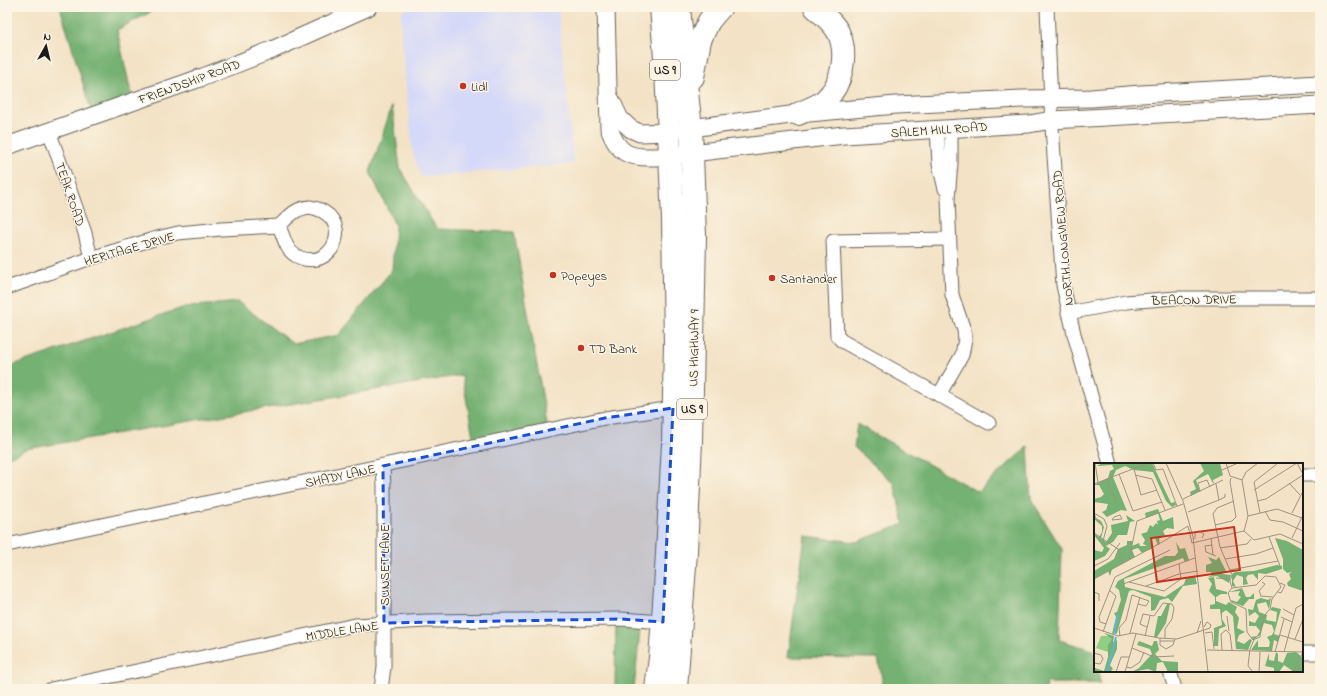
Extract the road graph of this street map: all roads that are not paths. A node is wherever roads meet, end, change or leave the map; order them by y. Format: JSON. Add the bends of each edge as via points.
{"nodes":[{"id":1,"x":368,"y":7,"type":"edge"},
{"id":2,"x":606,"y":7,"type":"edge"},
{"id":3,"x":661,"y":7,"type":"edge"},
{"id":4,"x":680,"y":7,"type":"edge"},
{"id":5,"x":721,"y":7,"type":"edge"},
{"id":6,"x":815,"y":7,"type":"edge"},
{"id":7,"x":1047,"y":7,"type":"edge"},
{"id":8,"x":1320,"y":84,"type":"edge"},
{"id":9,"x":608,"y":93,"type":"junction"},
{"id":10,"x":1051,"y":99,"type":"junction"},
{"id":11,"x":929,"y":103,"type":"junction"},
{"id":12,"x":1320,"y":105,"type":"edge"},
{"id":13,"x":798,"y":114,"type":"junction"},
{"id":14,"x":1052,"y":120,"type":"junction"},
{"id":15,"x":690,"y":121,"type":"junction"},
{"id":16,"x":944,"y":128,"type":"junction"},
{"id":17,"x":49,"y":131,"type":"junction"},
{"id":18,"x":668,"y":132,"type":"junction"},
{"id":19,"x":7,"y":146,"type":"edge"},
{"id":20,"x":692,"y":153,"type":"junction"},
{"id":21,"x":670,"y":157,"type":"junction"},
{"id":22,"x":279,"y":226,"type":"junction"},
{"id":23,"x":949,"y":238,"type":"junction"},
{"id":24,"x":91,"y":258,"type":"junction"},
{"id":25,"x":7,"y":288,"type":"edge"},
{"id":26,"x":1320,"y":298,"type":"edge"},
{"id":27,"x":1068,"y":313,"type":"junction"},
{"id":28,"x":939,"y":395,"type":"junction"},
{"id":29,"x":673,"y":408,"type":"junction"},
{"id":30,"x":989,"y":423,"type":"dead end"},
{"id":31,"x":1110,"y":463,"type":"edge"},
{"id":32,"x":383,"y":466,"type":"junction"},
{"id":33,"x":1303,"y":475,"type":"edge"},
{"id":34,"x":1320,"y":475,"type":"edge"},
{"id":35,"x":7,"y":545,"type":"edge"},
{"id":36,"x":663,"y":622,"type":"junction"},
{"id":37,"x":384,"y":623,"type":"junction"},
{"id":38,"x":1303,"y":653,"type":"edge"},
{"id":39,"x":1320,"y":653,"type":"edge"},
{"id":40,"x":1170,"y":672,"type":"edge"},
{"id":41,"x":51,"y":689,"type":"edge"},
{"id":42,"x":381,"y":689,"type":"edge"},
{"id":43,"x":656,"y":689,"type":"edge"},
{"id":44,"x":676,"y":689,"type":"edge"},
{"id":45,"x":1175,"y":689,"type":"edge"}],
"edges":[{"from":1,"to":17,"type":"street","name":"FRIENDSHIP ROAD","via":[[272,50],[203,77]]},
{"from":2,"to":9,"type":"street","name":"SALEM HILL ROAD"},
{"from":3,"to":18,"type":"highway","name":"US HIGHWAY 9","number":"US 9"},
{"from":4,"to":15,"type":"highway","name":"US HIGHWAY 9","number":"US 9"},
{"from":5,"to":15,"type":"highway","via":[[709,21],[700,40],[693,76]]},
{"from":6,"to":13,"type":"highway","via":[[839,33],[843,46],[843,64],[837,84],[829,96]]},
{"from":7,"to":10,"type":"street","name":"NORTH LONGVIEW ROAD"},
{"from":8,"to":10,"type":"street","name":"SALEM HILL ROAD"},
{"from":9,"to":18,"type":"street","name":"SALEM HILL ROAD","via":[[620,119],[630,129],[640,133]]},
{"from":9,"to":21,"type":"street","name":"SALEM HILL ROAD","via":[[609,128],[615,143],[629,155],[637,158]]},
{"from":10,"to":11,"type":"street","name":"SALEM HILL ROAD"},
{"from":10,"to":14,"type":"street","name":"NORTH LONGVIEW ROAD"},
{"from":11,"to":13,"type":"street","name":"SALEM HILL ROAD"},
{"from":11,"to":16,"type":"street"},
{"from":12,"to":14,"type":"street","name":"SALEM HILL ROAD"},
{"from":13,"to":15,"type":"street","name":"SALEM HILL ROAD"},
{"from":14,"to":16,"type":"street","name":"SALEM HILL ROAD","via":[[1029,124]]},
{"from":14,"to":27,"type":"street","name":"NORTH LONGVIEW ROAD","via":[[1063,285]]},
{"from":15,"to":18,"type":"street","name":"SALEM HILL ROAD"},
{"from":15,"to":20,"type":"highway","name":"US HIGHWAY 9","number":"US 9"},
{"from":16,"to":20,"type":"street","name":"SALEM HILL ROAD","via":[[844,135]]},
{"from":16,"to":23,"type":"street","via":[[939,164],[948,199]]},
{"from":17,"to":19,"type":"street","name":"FRIENDSHIP ROAD"},
{"from":17,"to":24,"type":"street","name":"TEAK ROAD","via":[[85,233]]},
{"from":18,"to":21,"type":"highway","name":"US HIGHWAY 9","number":"US 9"},
{"from":20,"to":21,"type":"street","name":"SALEM HILL ROAD"},
{"from":20,"to":44,"type":"highway","name":"US HIGHWAY 9","number":"US 9","via":[[695,236],[691,441]]},
{"from":21,"to":29,"type":"highway","name":"US HIGHWAY 9","number":"US 9","via":[[673,218]]},
{"from":22,"to":22,"type":"street","via":[[295,211],[310,206],[328,213],[336,226],[337,235],[331,250],[324,256],[306,259],[290,250]]},
{"from":22,"to":24,"type":"street","name":"HERITAGE DRIVE","via":[[178,233]]},
{"from":23,"to":28,"type":"street","via":[[952,295],[965,339],[962,355]]},
{"from":23,"to":28,"type":"street","via":[[833,241],[837,336]]},
{"from":24,"to":25,"type":"street","name":"HERITAGE DRIVE"},
{"from":26,"to":27,"type":"street","name":"BEACON DRIVE","via":[[1164,298]]},
{"from":27,"to":31,"type":"street","name":"NORTH LONGVIEW ROAD"},
{"from":28,"to":30,"type":"street"},
{"from":29,"to":32,"type":"street","name":"SHADY LANE","via":[[605,418]]},
{"from":29,"to":36,"type":"highway","name":"US HIGHWAY 9","number":"US 9"},
{"from":32,"to":35,"type":"street","name":"SHADY LANE"},
{"from":32,"to":37,"type":"street","name":"SUNSET LANE"},
{"from":33,"to":34,"type":"street"},
{"from":36,"to":37,"type":"street","name":"MIDDLE LANE","via":[[621,619]]},
{"from":36,"to":43,"type":"highway","name":"US HIGHWAY 9","number":"US 9"},
{"from":37,"to":41,"type":"street","name":"MIDDLE LANE","via":[[355,625]]},
{"from":37,"to":42,"type":"street","name":"SUNSET LANE"},
{"from":38,"to":39,"type":"street"},
{"from":40,"to":45,"type":"street"}]}
